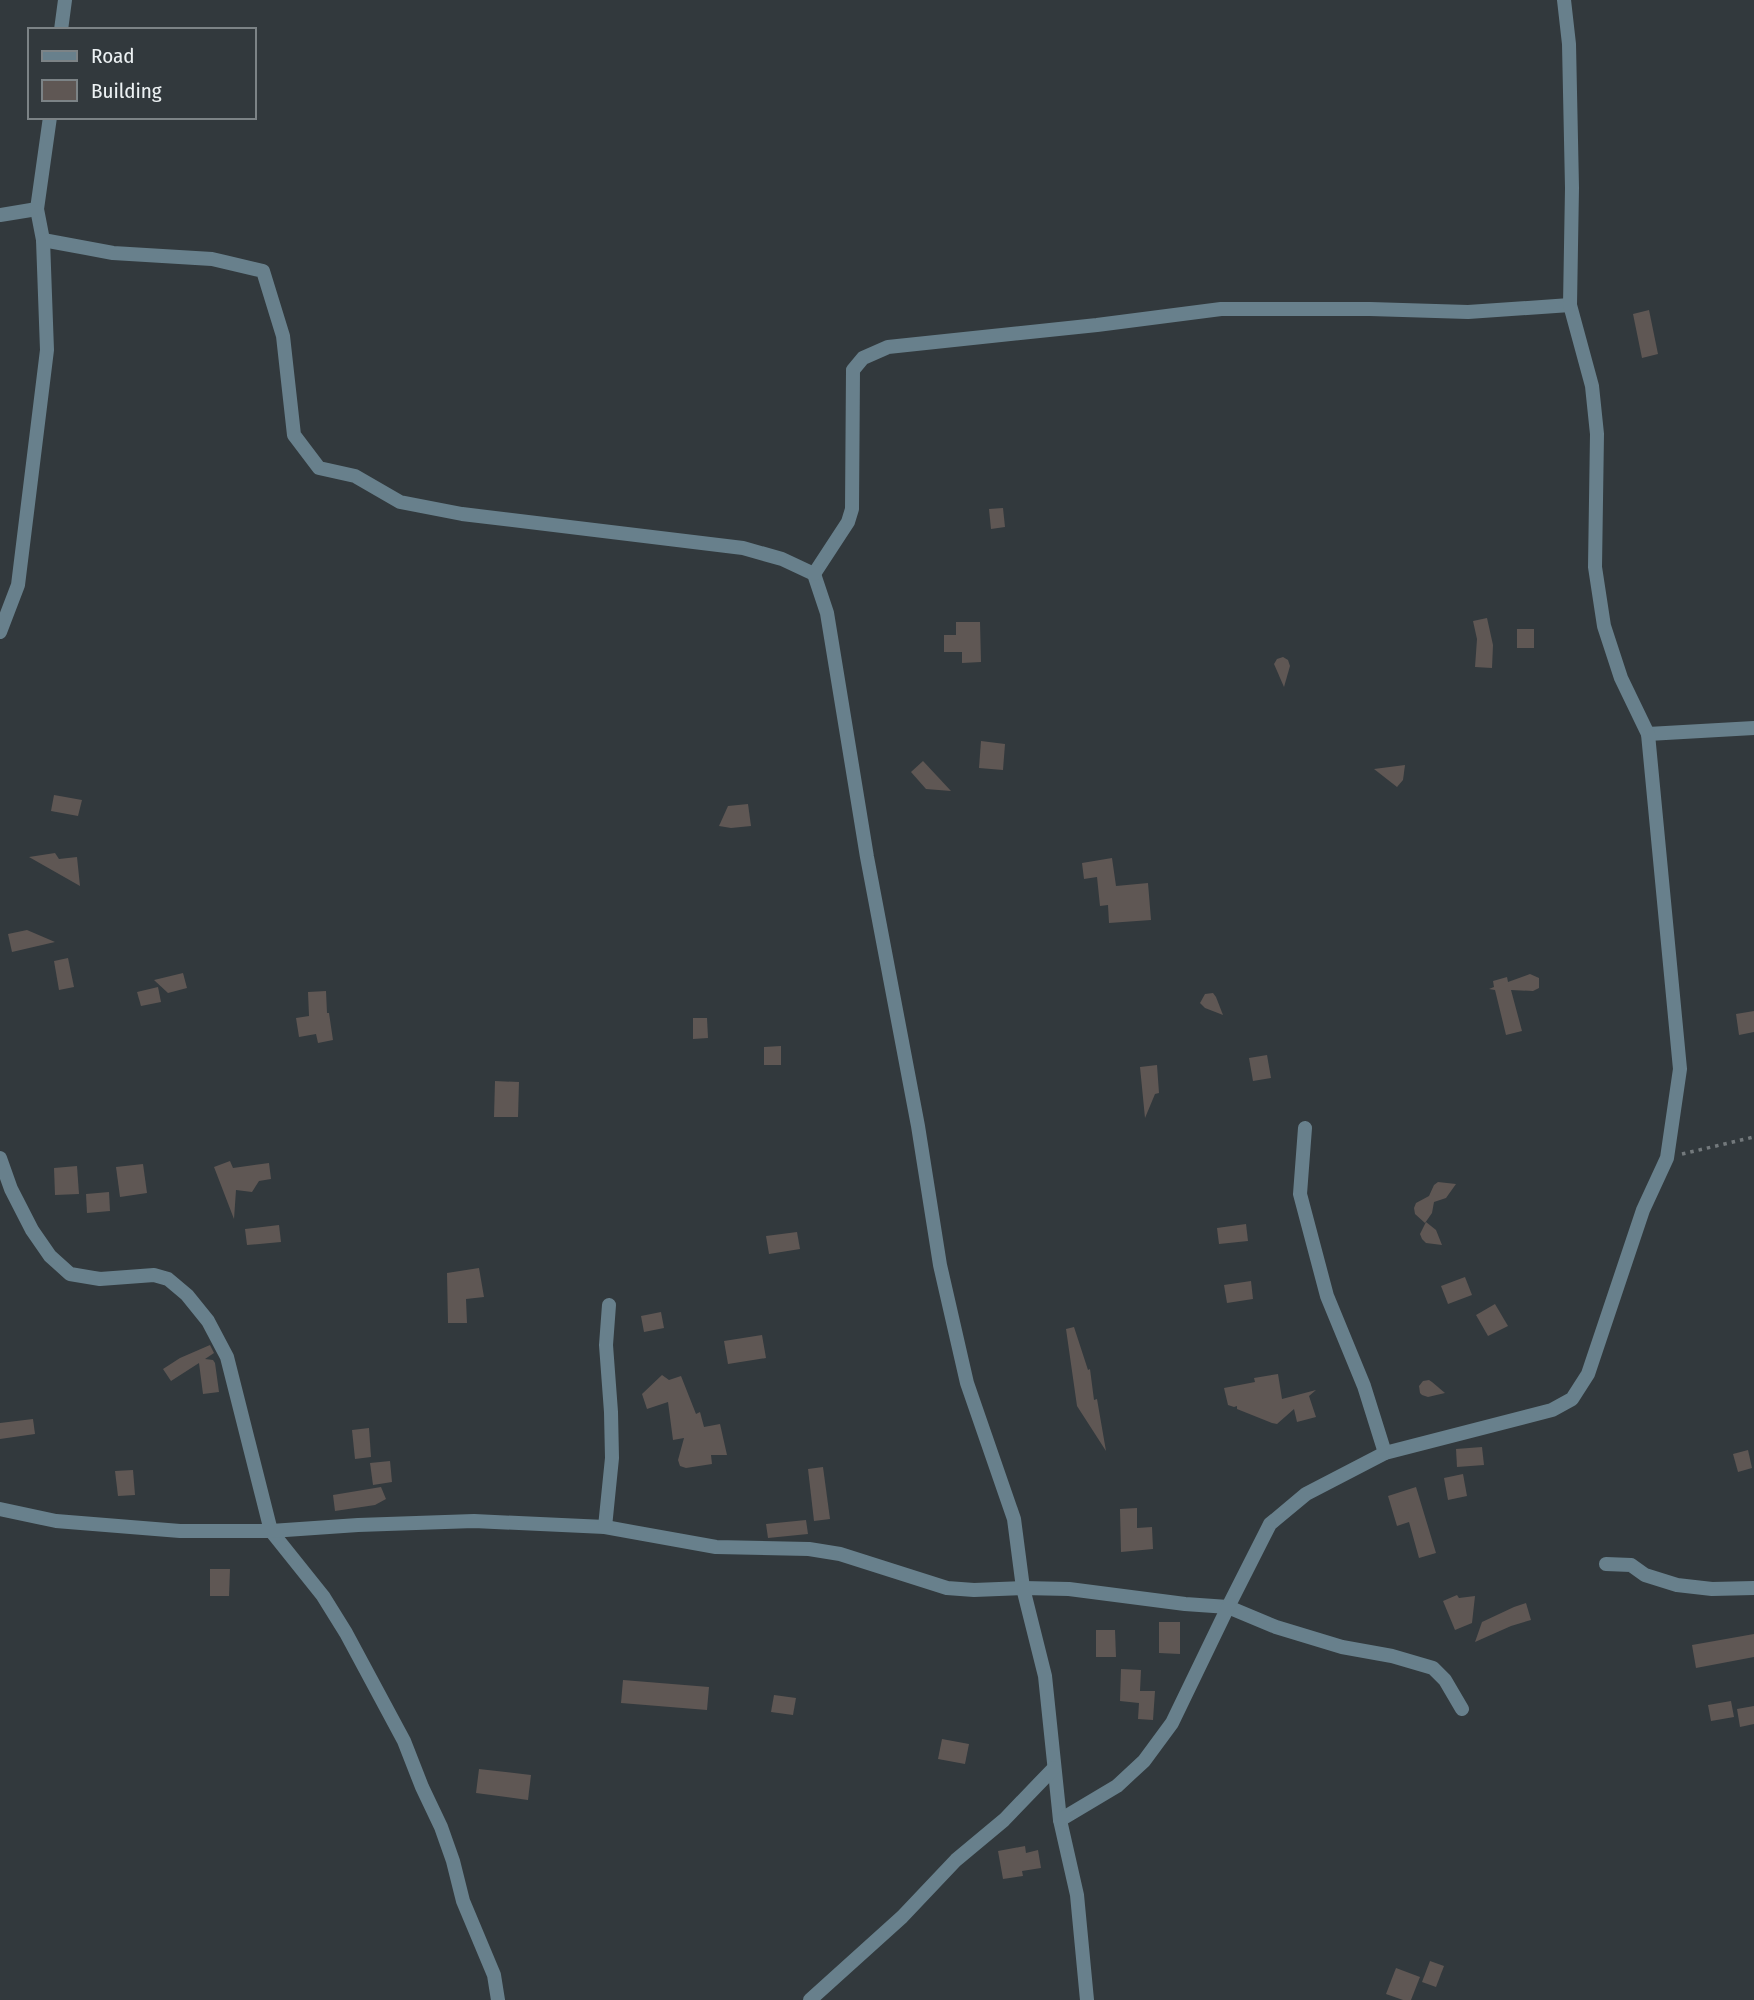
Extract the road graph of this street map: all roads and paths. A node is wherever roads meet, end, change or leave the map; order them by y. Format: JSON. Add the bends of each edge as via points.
{"nodes":[{"id":1,"x":65,"y":0,"type":"edge"},
{"id":2,"x":1564,"y":0,"type":"edge"},
{"id":3,"x":61,"y":28,"type":"edge"},
{"id":4,"x":50,"y":119,"type":"edge"},
{"id":5,"x":37,"y":209,"type":"junction"},
{"id":6,"x":0,"y":215,"type":"edge"},
{"id":7,"x":43,"y":240,"type":"junction"},
{"id":8,"x":1570,"y":305,"type":"junction"},
{"id":9,"x":814,"y":574,"type":"junction"},
{"id":10,"x":0,"y":632,"type":"edge"},
{"id":11,"x":1754,"y":728,"type":"edge"},
{"id":12,"x":1648,"y":734,"type":"junction"},
{"id":13,"x":1305,"y":1128,"type":"dead end"},
{"id":14,"x":1754,"y":1137,"type":"edge"},
{"id":15,"x":0,"y":1158,"type":"edge"},
{"id":16,"x":1667,"y":1158,"type":"junction"},
{"id":17,"x":609,"y":1305,"type":"dead end"},
{"id":18,"x":1385,"y":1453,"type":"junction"},
{"id":19,"x":0,"y":1509,"type":"edge"},
{"id":20,"x":605,"y":1527,"type":"junction"},
{"id":21,"x":271,"y":1531,"type":"junction"},
{"id":22,"x":1606,"y":1564,"type":"dead end"},
{"id":23,"x":1023,"y":1588,"type":"junction"},
{"id":24,"x":1754,"y":1588,"type":"edge"},
{"id":25,"x":1228,"y":1607,"type":"junction"},
{"id":26,"x":1462,"y":1709,"type":"dead end"},
{"id":27,"x":1054,"y":1768,"type":"junction"},
{"id":28,"x":1060,"y":1820,"type":"junction"},
{"id":29,"x":498,"y":2000,"type":"edge"},
{"id":30,"x":810,"y":2000,"type":"edge"},
{"id":31,"x":1087,"y":2000,"type":"edge"}],
"edges":[{"from":1,"to":3,"type":"street"},
{"from":2,"to":8,"type":"street","via":[[1572,188]]},
{"from":4,"to":5,"type":"street"},
{"from":5,"to":6,"type":"street"},
{"from":5,"to":7,"type":"street"},
{"from":7,"to":9,"type":"street","via":[[113,253],[212,259],[263,271],[283,336],[294,435],[319,468],[355,477],[400,502],[462,514],[743,548]]},
{"from":7,"to":10,"type":"street","via":[[47,350],[18,585]]},
{"from":8,"to":9,"type":"street","via":[[1468,312],[1221,309],[888,346],[863,358],[853,370],[852,509]]},
{"from":8,"to":12,"type":"street","via":[[1592,386],[1597,434],[1595,567],[1604,626]]},
{"from":9,"to":23,"type":"street","via":[[827,613],[940,1265],[967,1383],[1014,1518]]},
{"from":11,"to":12,"type":"street"},
{"from":12,"to":16,"type":"street","via":[[1680,1069]]},
{"from":13,"to":18,"type":"street","via":[[1300,1194],[1327,1296],[1364,1386]]},
{"from":14,"to":16,"type":"path"},
{"from":15,"to":21,"type":"street","via":[[32,1230],[70,1274],[168,1279],[208,1321],[227,1357]]},
{"from":16,"to":18,"type":"street","via":[[1643,1210],[1588,1374],[1572,1399],[1552,1410]]},
{"from":17,"to":20,"type":"street","via":[[606,1345],[612,1458]]},
{"from":18,"to":25,"type":"street","via":[[1306,1494],[1270,1524]]},
{"from":19,"to":21,"type":"street","via":[[56,1521],[180,1531]]},
{"from":20,"to":21,"type":"street","via":[[474,1521]]},
{"from":20,"to":23,"type":"street","via":[[716,1548],[841,1554],[947,1588]]},
{"from":21,"to":29,"type":"street","via":[[346,1633],[404,1741],[441,1827],[463,1901],[494,1975]]},
{"from":22,"to":24,"type":"street","via":[[1632,1565],[1645,1575],[1678,1585]]},
{"from":23,"to":25,"type":"street"},
{"from":23,"to":27,"type":"street","via":[[1045,1676]]},
{"from":25,"to":26,"type":"street","via":[[1342,1647],[1433,1668]]},
{"from":25,"to":28,"type":"street","via":[[1172,1723],[1144,1761],[1116,1786]]},
{"from":27,"to":28,"type":"street"},
{"from":27,"to":30,"type":"street"},
{"from":28,"to":31,"type":"street","via":[[1077,1895]]}]}
